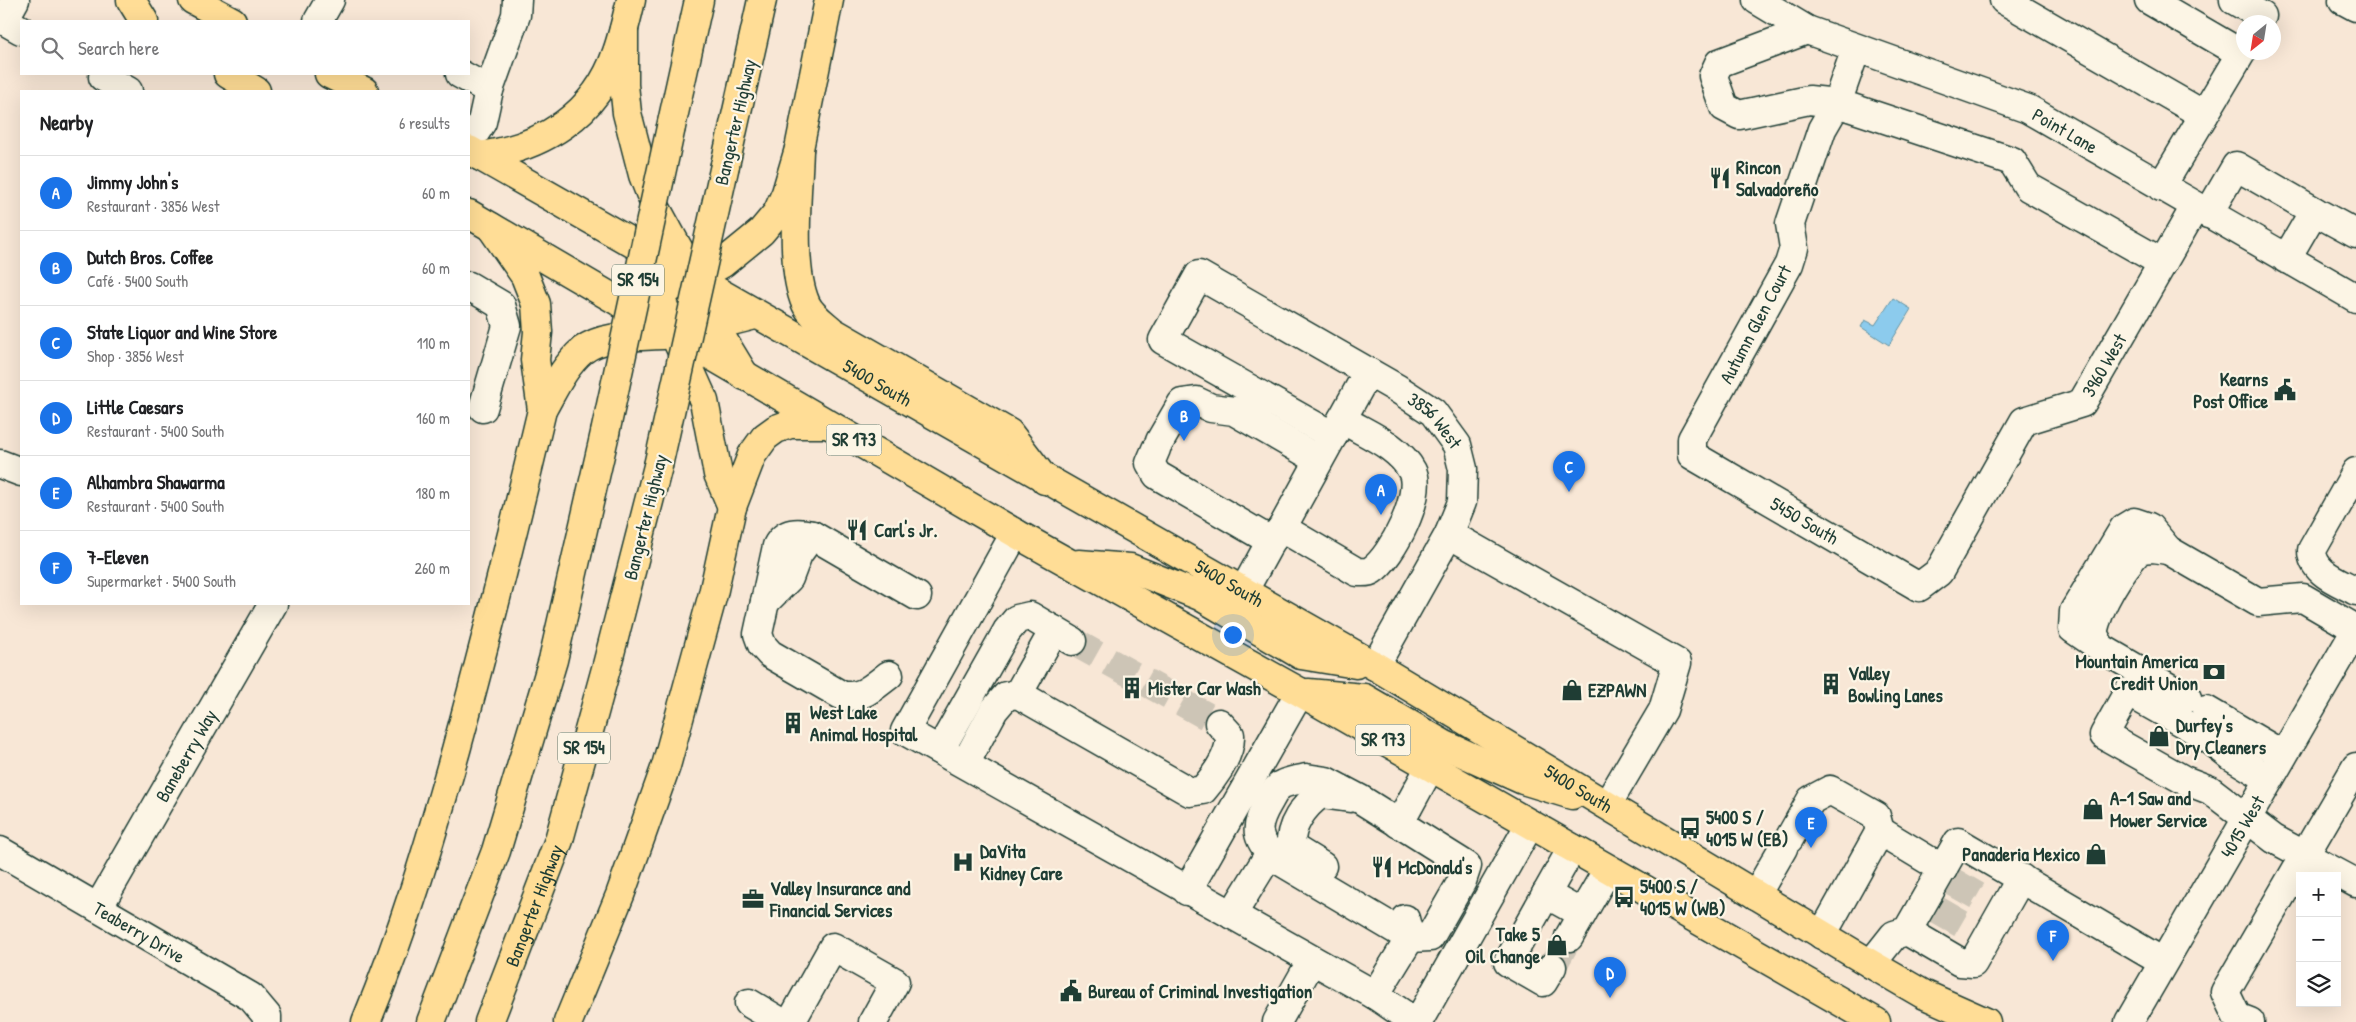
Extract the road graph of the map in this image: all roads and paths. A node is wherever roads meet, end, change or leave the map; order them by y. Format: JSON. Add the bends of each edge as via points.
{"nodes":[{"id":1,"x":130,"y":0,"type":"edge"},
{"id":2,"x":330,"y":0,"type":"edge"},
{"id":3,"x":517,"y":0,"type":"edge"},
{"id":4,"x":631,"y":0,"type":"edge"},
{"id":5,"x":699,"y":0,"type":"edge"},
{"id":6,"x":762,"y":0,"type":"edge"},
{"id":7,"x":829,"y":0,"type":"edge"},
{"id":8,"x":1757,"y":0,"type":"edge"},
{"id":9,"x":2004,"y":0,"type":"edge"},
{"id":10,"x":2234,"y":0,"type":"edge"},
{"id":11,"x":2344,"y":0,"type":"edge"},
{"id":12,"x":2162,"y":3,"type":"edge"},
{"id":13,"x":2356,"y":7,"type":"edge"},
{"id":14,"x":2264,"y":13,"type":"edge"},
{"id":15,"x":143,"y":20,"type":"edge"},
{"id":16,"x":319,"y":20,"type":"edge"},
{"id":17,"x":624,"y":30,"type":"junction"},
{"id":18,"x":1807,"y":30,"type":"junction"},
{"id":19,"x":2236,"y":47,"type":"edge"},
{"id":20,"x":1856,"y":49,"type":"junction"},
{"id":21,"x":2237,"y":60,"type":"edge"},
{"id":22,"x":230,"y":75,"type":"edge"},
{"id":23,"x":333,"y":75,"type":"edge"},
{"id":24,"x":462,"y":75,"type":"edge"},
{"id":25,"x":99,"y":81,"type":"edge"},
{"id":26,"x":363,"y":84,"type":"edge"},
{"id":27,"x":125,"y":90,"type":"edge"},
{"id":28,"x":254,"y":90,"type":"edge"},
{"id":29,"x":489,"y":90,"type":"junction"},
{"id":30,"x":1837,"y":103,"type":"junction"},
{"id":31,"x":2204,"y":115,"type":"junction"},
{"id":32,"x":472,"y":149,"type":"edge"},
{"id":33,"x":799,"y":149,"type":"junction"},
{"id":34,"x":2161,"y":187,"type":"junction"},
{"id":35,"x":2201,"y":210,"type":"junction"},
{"id":36,"x":2314,"y":211,"type":"junction"},
{"id":37,"x":480,"y":220,"type":"edge"},
{"id":38,"x":2356,"y":234,"type":"edge"},
{"id":39,"x":642,"y":250,"type":"junction"},
{"id":40,"x":2286,"y":260,"type":"junction"},
{"id":41,"x":2163,"y":263,"type":"junction"},
{"id":42,"x":695,"y":279,"type":"junction"},
{"id":43,"x":470,"y":287,"type":"edge"},
{"id":44,"x":658,"y":292,"type":"junction"},
{"id":45,"x":2356,"y":298,"type":"edge"},
{"id":46,"x":622,"y":304,"type":"junction"},
{"id":47,"x":756,"y":315,"type":"junction"},
{"id":48,"x":714,"y":325,"type":"junction"},
{"id":49,"x":674,"y":334,"type":"junction"},
{"id":50,"x":1368,"y":372,"type":"junction"},
{"id":51,"x":745,"y":376,"type":"junction"},
{"id":52,"x":483,"y":408,"type":"dead end"},
{"id":53,"x":542,"y":410,"type":"junction"},
{"id":54,"x":826,"y":424,"type":"junction"},
{"id":55,"x":1337,"y":428,"type":"junction"},
{"id":56,"x":1692,"y":455,"type":"joint"},
{"id":57,"x":0,"y":464,"type":"edge"},
{"id":58,"x":1315,"y":467,"type":"junction"},
{"id":59,"x":20,"y":472,"type":"edge"},
{"id":60,"x":2356,"y":472,"type":"edge"},
{"id":61,"x":1046,"y":480,"type":"junction"},
{"id":62,"x":732,"y":507,"type":"junction"},
{"id":63,"x":1014,"y":533,"type":"junction"},
{"id":64,"x":1449,"y":534,"type":"junction"},
{"id":65,"x":1276,"y":535,"type":"junction"},
{"id":66,"x":1070,"y":563,"type":"junction"},
{"id":67,"x":1919,"y":587,"type":"joint"},
{"id":68,"x":2356,"y":591,"type":"edge"},
{"id":69,"x":1243,"y":592,"type":"junction"},
{"id":70,"x":917,"y":596,"type":"dead end"},
{"id":71,"x":272,"y":605,"type":"edge"},
{"id":72,"x":2356,"y":629,"type":"edge"},
{"id":73,"x":1375,"y":666,"type":"junction"},
{"id":74,"x":2347,"y":666,"type":"edge"},
{"id":75,"x":889,"y":675,"type":"dead end"},
{"id":76,"x":1300,"y":692,"type":"junction"},
{"id":77,"x":1018,"y":694,"type":"junction"},
{"id":78,"x":1219,"y":723,"type":"tunnel mouth"},
{"id":79,"x":940,"y":750,"type":"junction"},
{"id":80,"x":2283,"y":755,"type":"junction"},
{"id":81,"x":965,"y":764,"type":"junction"},
{"id":82,"x":1430,"y":767,"type":"junction"},
{"id":83,"x":2356,"y":767,"type":"edge"},
{"id":84,"x":2269,"y":779,"type":"junction"},
{"id":85,"x":1360,"y":799,"type":"junction"},
{"id":86,"x":1608,"y":805,"type":"junction"},
{"id":87,"x":2246,"y":818,"type":"junction"},
{"id":88,"x":1399,"y":824,"type":"junction"},
{"id":89,"x":1530,"y":824,"type":"junction"},
{"id":90,"x":1880,"y":832,"type":"junction"},
{"id":91,"x":1572,"y":848,"type":"junction"},
{"id":92,"x":1281,"y":850,"type":"junction"},
{"id":93,"x":0,"y":851,"type":"edge"},
{"id":94,"x":2304,"y":855,"type":"junction"},
{"id":95,"x":1608,"y":869,"type":"junction"},
{"id":96,"x":1946,"y":875,"type":"junction"},
{"id":97,"x":2021,"y":878,"type":"junction"},
{"id":98,"x":2356,"y":883,"type":"edge"},
{"id":99,"x":1187,"y":890,"type":"junction"},
{"id":100,"x":1546,"y":894,"type":"junction"},
{"id":101,"x":1756,"y":895,"type":"junction"},
{"id":102,"x":98,"y":908,"type":"junction"},
{"id":103,"x":1232,"y":915,"type":"junction"},
{"id":104,"x":1908,"y":931,"type":"junction"},
{"id":105,"x":1822,"y":934,"type":"junction"},
{"id":106,"x":1410,"y":938,"type":"junction"},
{"id":107,"x":1312,"y":960,"type":"junction"},
{"id":108,"x":2163,"y":962,"type":"junction"},
{"id":109,"x":1870,"y":964,"type":"junction"},
{"id":110,"x":1552,"y":967,"type":"tunnel mouth"},
{"id":111,"x":1375,"y":995,"type":"junction"},
{"id":112,"x":749,"y":1003,"type":"dead end"},
{"id":113,"x":267,"y":1022,"type":"edge"},
{"id":114,"x":366,"y":1022,"type":"edge"},
{"id":115,"x":432,"y":1022,"type":"edge"},
{"id":116,"x":489,"y":1022,"type":"edge"},
{"id":117,"x":568,"y":1022,"type":"edge"},
{"id":118,"x":781,"y":1022,"type":"edge"},
{"id":119,"x":791,"y":1022,"type":"edge"},
{"id":120,"x":873,"y":1022,"type":"edge"},
{"id":121,"x":1276,"y":1022,"type":"edge"},
{"id":122,"x":1417,"y":1022,"type":"edge"},
{"id":123,"x":1876,"y":1022,"type":"edge"},
{"id":124,"x":1986,"y":1022,"type":"edge"},
{"id":125,"x":2129,"y":1022,"type":"edge"},
{"id":126,"x":2250,"y":1022,"type":"edge"}],
"edges":[{"from":1,"to":15,"type":"main road"},
{"from":2,"to":16,"type":"street"},
{"from":3,"to":29,"type":"street","via":[[516,15]]},
{"from":4,"to":17,"type":"main road"},
{"from":5,"to":115,"type":"main road","number":"SR 154","bridge":true,"via":[[553,660],[496,851]]},
{"from":6,"to":116,"type":"main road","name":"Bangerter Highway","number":"SR 154","bridge":true,"via":[[658,466],[607,665],[559,840]]},
{"from":7,"to":33,"type":"main road"},
{"from":8,"to":18,"type":"street","name":"Point Lane"},
{"from":9,"to":31,"type":"street"},
{"from":10,"to":14,"type":"street"},
{"from":11,"to":13,"type":"street"},
{"from":12,"to":19,"type":"street"},
{"from":17,"to":32,"type":"main road","via":[[608,74],[596,93],[563,126],[540,140],[501,153]]},
{"from":17,"to":42,"type":"main road","via":[[624,85],[635,149],[656,208]]},
{"from":18,"to":20,"type":"street","name":"Point Lane"},
{"from":18,"to":30,"type":"street","via":[[1719,63],[1714,76],[1724,107],[1739,115],[1809,100]]},
{"from":20,"to":30,"type":"street","name":"Autumn Glen Court"},
{"from":20,"to":34,"type":"street","name":"Point Lane","via":[[2028,109]]},
{"from":21,"to":31,"type":"street"},
{"from":22,"to":28,"type":"main road"},
{"from":23,"to":26,"type":"main road"},
{"from":24,"to":29,"type":"street"},
{"from":25,"to":27,"type":"street"},
{"from":29,"to":32,"type":"street"},
{"from":30,"to":41,"type":"street","via":[[2012,161],[2028,187]]},
{"from":30,"to":56,"type":"street","name":"Autumn Glen Court","via":[[1822,129],[1790,224],[1794,248],[1789,264],[1692,439]]},
{"from":31,"to":34,"type":"street"},
{"from":32,"to":39,"type":"main road","name":"5400 South"},
{"from":33,"to":42,"type":"main road","via":[[786,193],[776,213],[743,248]]},
{"from":33,"to":61,"type":"main road","via":[[797,250],[806,304],[833,332],[1009,433]]},
{"from":34,"to":35,"type":"street","name":"Point Lane"},
{"from":35,"to":36,"type":"street","name":"3960 West","via":[[2236,166]]},
{"from":35,"to":40,"type":"street","name":"Point Lane"},
{"from":35,"to":41,"type":"street","name":"3960 West"},
{"from":36,"to":38,"type":"street"},
{"from":36,"to":40,"type":"street"},
{"from":37,"to":46,"type":"main road","number":"SR 173"},
{"from":37,"to":53,"type":"main road","via":[[525,276],[536,304],[535,360]]},
{"from":39,"to":42,"type":"main road","name":"5400 South"},
{"from":39,"to":44,"type":"main road"},
{"from":40,"to":45,"type":"street","name":"Point Lane"},
{"from":41,"to":67,"type":"street","name":"3960 West","via":[[2082,403],[2024,421],[1939,572]]},
{"from":42,"to":44,"type":"main road"},
{"from":42,"to":47,"type":"main road","name":"5400 South"},
{"from":42,"to":48,"type":"main road"},
{"from":43,"to":52,"type":"street","via":[[501,305],[507,326]]},
{"from":44,"to":46,"type":"main road"},
{"from":44,"to":49,"type":"main road"},
{"from":46,"to":49,"type":"main road","number":"SR 173"},
{"from":47,"to":48,"type":"main road"},
{"from":47,"to":61,"type":"main road","name":"5400 South"},
{"from":48,"to":49,"type":"main road"},
{"from":48,"to":51,"type":"main road"},
{"from":49,"to":51,"type":"main road","number":"SR 173"},
{"from":49,"to":53,"type":"main road","via":[[603,342],[585,349],[571,361]]},
{"from":49,"to":62,"type":"main road","via":[[704,401],[718,474]]},
{"from":50,"to":55,"type":"street"},
{"from":50,"to":55,"type":"street","name":"3856 West","via":[[1199,275],[1163,340]]},
{"from":50,"to":64,"type":"street","name":"3856 West","via":[[1433,412],[1457,445],[1463,469],[1462,502]]},
{"from":51,"to":54,"type":"main road","number":"SR 173"},
{"from":53,"to":114,"type":"main road","via":[[481,661],[426,857]]},
{"from":54,"to":62,"type":"main road","via":[[790,424],[765,437],[752,456]]},
{"from":54,"to":63,"type":"main road","number":"SR 173"},
{"from":55,"to":58,"type":"street"},
{"from":55,"to":65,"type":"street","via":[[1392,448],[1413,474],[1412,508],[1382,562],[1370,572],[1357,572]]},
{"from":56,"to":67,"type":"street","name":"5450 South"},
{"from":57,"to":59,"type":"street"},
{"from":58,"to":65,"type":"street"},
{"from":58,"to":65,"type":"street","via":[[1228,426],[1211,408],[1196,401],[1182,403],[1150,462],[1157,474],[1212,507]]},
{"from":60,"to":68,"type":"street","via":[[2312,550],[2312,560],[2318,568]]},
{"from":61,"to":69,"type":"main road","name":"5400 South"},
{"from":62,"to":117,"type":"main road","via":[[711,604],[666,766],[620,895]]},
{"from":63,"to":66,"type":"main road","number":"SR 173"},
{"from":63,"to":79,"type":"street","via":[[905,731]]},
{"from":64,"to":73,"type":"street","name":"3856 West"},
{"from":64,"to":86,"type":"street","via":[[1677,663],[1663,710]]},
{"from":65,"to":69,"type":"street"},
{"from":66,"to":73,"type":"main road","via":[[1130,568],[1200,596],[1301,655]]},
{"from":66,"to":76,"type":"main road","number":"SR 173"},
{"from":69,"to":73,"type":"main road","name":"5400 South"},
{"from":70,"to":75,"type":"street","via":[[812,535],[795,532],[779,541],[758,634],[762,645],[770,654],[841,695],[852,698],[864,694]]},
{"from":71,"to":102,"type":"street","name":"Baneberry Way"},
{"from":72,"to":74,"type":"street","name":"4015 West"},
{"from":72,"to":80,"type":"street","via":[[2303,598],[2258,602],[2168,550],[2140,549],[2128,562],[2096,618],[2093,634],[2101,648]]},
{"from":73,"to":86,"type":"main road","name":"5400 South"},
{"from":74,"to":80,"type":"street","name":"4015 West"},
{"from":76,"to":82,"type":"main road","number":"SR 173"},
{"from":76,"to":86,"type":"main road","via":[[1364,698],[1445,745],[1523,780]]},
{"from":76,"to":99,"type":"street"},
{"from":77,"to":78,"type":"street","via":[[1190,792],[1203,790],[1211,781],[1230,747],[1230,735]]},
{"from":77,"to":79,"type":"street","via":[[1063,635],[1030,616],[1017,619],[1006,631]]},
{"from":77,"to":81,"type":"street","via":[[1006,696],[994,710]]},
{"from":79,"to":81,"type":"street"},
{"from":80,"to":84,"type":"street","name":"4015 West"},
{"from":81,"to":99,"type":"street"},
{"from":82,"to":88,"type":"street"},
{"from":82,"to":89,"type":"main road","number":"SR 173"},
{"from":83,"to":94,"type":"street"},
{"from":84,"to":87,"type":"street","name":"4015 West"},
{"from":84,"to":87,"type":"street","via":[[2204,735],[2128,692],[2104,735],[2184,780],[2210,790]]},
{"from":85,"to":88,"type":"street"},
{"from":85,"to":92,"type":"street","via":[[1321,794],[1312,800],[1298,819]]},
{"from":85,"to":92,"type":"street","via":[[1326,781],[1306,778],[1281,784],[1260,817],[1258,832],[1263,846]]},
{"from":86,"to":101,"type":"main road","name":"5400 South"},
{"from":87,"to":94,"type":"street","via":[[2274,839]]},
{"from":87,"to":108,"type":"street","name":"4015 West"},
{"from":88,"to":106,"type":"street","via":[[1467,866],[1430,937]]},
{"from":89,"to":91,"type":"main road","number":"SR 173"},
{"from":89,"to":122,"type":"street"},
{"from":90,"to":96,"type":"street"},
{"from":90,"to":101,"type":"street","via":[[1876,816],[1830,790],[1811,800]]},
{"from":90,"to":105,"type":"street"},
{"from":91,"to":95,"type":"main road","number":"SR 173"},
{"from":91,"to":100,"type":"street"},
{"from":92,"to":103,"type":"street"},
{"from":92,"to":106,"type":"street","via":[[1403,912]]},
{"from":93,"to":102,"type":"street","name":"Teaberry Drive"},
{"from":94,"to":98,"type":"street"},
{"from":94,"to":126,"type":"street","via":[[2225,992],[2237,1017]]},
{"from":95,"to":100,"type":"street","via":[[1575,926]]},
{"from":95,"to":123,"type":"main road","number":"SR 173"},
{"from":96,"to":97,"type":"street","via":[[1958,842]]},
{"from":96,"to":104,"type":"street","via":[[1931,907]]},
{"from":97,"to":104,"type":"street","via":[[1994,906],[1978,934],[1973,963],[1960,962]]},
{"from":97,"to":108,"type":"street"},
{"from":99,"to":103,"type":"street"},
{"from":100,"to":110,"type":"street","via":[[1508,962],[1543,982]]},
{"from":101,"to":105,"type":"main road","name":"5400 South"},
{"from":102,"to":113,"type":"street","name":"Teaberry Drive","via":[[251,997],[267,1016]]},
{"from":103,"to":107,"type":"street"},
{"from":104,"to":109,"type":"street","via":[[1894,935]]},
{"from":105,"to":109,"type":"main road","name":"5400 South"},
{"from":106,"to":111,"type":"street"},
{"from":107,"to":111,"type":"street"},
{"from":107,"to":121,"type":"street"},
{"from":108,"to":125,"type":"street","name":"4015 West"},
{"from":109,"to":124,"type":"main road","name":"5400 South","via":[[1923,994]]},
{"from":111,"to":122,"type":"street"},
{"from":112,"to":118,"type":"street"},
{"from":119,"to":120,"type":"street","via":[[834,947],[896,982]]}]}
